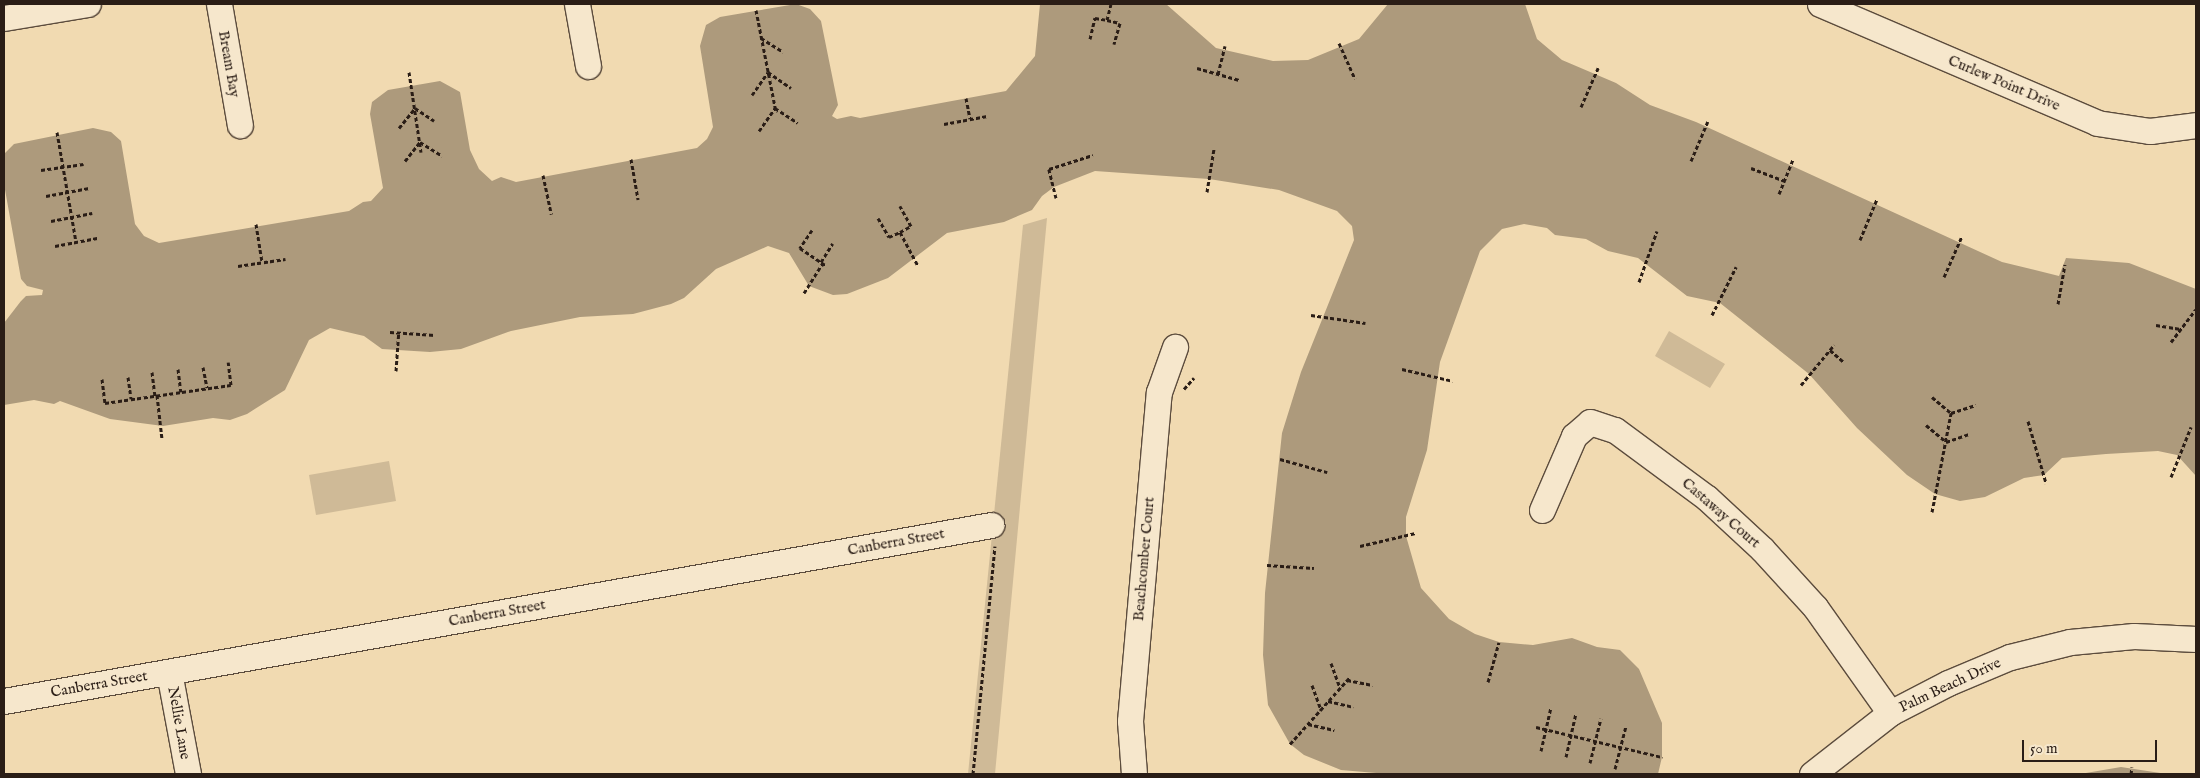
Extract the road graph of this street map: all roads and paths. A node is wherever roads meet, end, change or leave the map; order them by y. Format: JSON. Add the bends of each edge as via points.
{"nodes":[{"id":1,"x":88,"y":4,"type":"edge"},
{"id":2,"x":219,"y":4,"type":"edge"},
{"id":3,"x":577,"y":4,"type":"edge"},
{"id":4,"x":1111,"y":4,"type":"edge"},
{"id":5,"x":1820,"y":4,"type":"edge"},
{"id":6,"x":756,"y":10,"type":"dead end"},
{"id":7,"x":4,"y":18,"type":"edge"},
{"id":8,"x":1107,"y":20,"type":"junction"},
{"id":9,"x":761,"y":38,"type":"junction"},
{"id":10,"x":1090,"y":38,"type":"dead end"},
{"id":11,"x":1339,"y":43,"type":"dead end"},
{"id":12,"x":1114,"y":44,"type":"dead end"},
{"id":13,"x":1225,"y":46,"type":"dead end"},
{"id":14,"x":783,"y":52,"type":"dead end"},
{"id":15,"x":588,"y":66,"type":"dead end"},
{"id":16,"x":1197,"y":68,"type":"dead end"},
{"id":17,"x":1598,"y":68,"type":"dead end"},
{"id":18,"x":410,"y":72,"type":"dead end"},
{"id":19,"x":768,"y":72,"type":"junction"},
{"id":20,"x":1218,"y":74,"type":"junction"},
{"id":21,"x":1355,"y":79,"type":"dead end"},
{"id":22,"x":1239,"y":80,"type":"dead end"},
{"id":23,"x":791,"y":88,"type":"dead end"},
{"id":24,"x":752,"y":95,"type":"dead end"},
{"id":25,"x":966,"y":98,"type":"dead end"},
{"id":26,"x":1581,"y":107,"type":"dead end"},
{"id":27,"x":415,"y":108,"type":"junction"},
{"id":28,"x":775,"y":110,"type":"junction"},
{"id":29,"x":987,"y":116,"type":"dead end"},
{"id":30,"x":970,"y":119,"type":"junction"},
{"id":31,"x":434,"y":121,"type":"dead end"},
{"id":32,"x":1708,"y":121,"type":"dead end"},
{"id":33,"x":798,"y":123,"type":"dead end"},
{"id":34,"x":944,"y":124,"type":"dead end"},
{"id":35,"x":2196,"y":124,"type":"edge"},
{"id":36,"x":240,"y":125,"type":"dead end"},
{"id":37,"x":399,"y":128,"type":"dead end"},
{"id":38,"x":759,"y":131,"type":"dead end"},
{"id":39,"x":57,"y":132,"type":"dead end"},
{"id":40,"x":420,"y":142,"type":"junction"},
{"id":41,"x":1214,"y":150,"type":"dead end"},
{"id":42,"x":422,"y":152,"type":"dead end"},
{"id":43,"x":1093,"y":155,"type":"dead end"},
{"id":44,"x":442,"y":156,"type":"dead end"},
{"id":45,"x":631,"y":159,"type":"dead end"},
{"id":46,"x":1793,"y":160,"type":"dead end"},
{"id":47,"x":405,"y":161,"type":"dead end"},
{"id":48,"x":1691,"y":161,"type":"dead end"},
{"id":49,"x":84,"y":164,"type":"dead end"},
{"id":50,"x":63,"y":167,"type":"junction"},
{"id":51,"x":1751,"y":168,"type":"dead end"},
{"id":52,"x":41,"y":170,"type":"dead end"},
{"id":53,"x":543,"y":175,"type":"dead end"},
{"id":54,"x":1785,"y":181,"type":"junction"},
{"id":55,"x":89,"y":188,"type":"dead end"},
{"id":56,"x":68,"y":192,"type":"junction"},
{"id":57,"x":1207,"y":192,"type":"dead end"},
{"id":58,"x":1779,"y":194,"type":"dead end"},
{"id":59,"x":46,"y":196,"type":"dead end"},
{"id":60,"x":1056,"y":198,"type":"dead end"},
{"id":61,"x":1877,"y":199,"type":"dead end"},
{"id":62,"x":638,"y":200,"type":"dead end"},
{"id":63,"x":900,"y":206,"type":"dead end"},
{"id":64,"x":92,"y":213,"type":"dead end"},
{"id":65,"x":551,"y":214,"type":"dead end"},
{"id":66,"x":72,"y":217,"type":"junction"},
{"id":67,"x":878,"y":218,"type":"dead end"},
{"id":68,"x":51,"y":221,"type":"dead end"},
{"id":69,"x":256,"y":224,"type":"dead end"},
{"id":70,"x":812,"y":230,"type":"dead end"},
{"id":71,"x":900,"y":232,"type":"junction"},
{"id":72,"x":1657,"y":232,"type":"dead end"},
{"id":73,"x":1962,"y":236,"type":"dead end"},
{"id":74,"x":97,"y":238,"type":"dead end"},
{"id":75,"x":1860,"y":240,"type":"dead end"},
{"id":76,"x":76,"y":242,"type":"junction"},
{"id":77,"x":833,"y":243,"type":"dead end"},
{"id":78,"x":56,"y":246,"type":"dead end"},
{"id":79,"x":285,"y":259,"type":"dead end"},
{"id":80,"x":262,"y":262,"type":"junction"},
{"id":81,"x":824,"y":264,"type":"junction"},
{"id":82,"x":2065,"y":265,"type":"dead end"},
{"id":83,"x":238,"y":266,"type":"dead end"},
{"id":84,"x":918,"y":266,"type":"dead end"},
{"id":85,"x":1736,"y":267,"type":"dead end"},
{"id":86,"x":1944,"y":276,"type":"dead end"},
{"id":87,"x":1639,"y":282,"type":"dead end"},
{"id":88,"x":804,"y":293,"type":"dead end"},
{"id":89,"x":2058,"y":304,"type":"dead end"},
{"id":90,"x":2196,"y":309,"type":"edge"},
{"id":91,"x":1311,"y":315,"type":"dead end"},
{"id":92,"x":1712,"y":315,"type":"dead end"},
{"id":93,"x":1365,"y":323,"type":"dead end"},
{"id":94,"x":2156,"y":325,"type":"dead end"},
{"id":95,"x":2181,"y":329,"type":"junction"},
{"id":96,"x":390,"y":332,"type":"dead end"},
{"id":97,"x":399,"y":332,"type":"junction"},
{"id":98,"x":435,"y":335,"type":"dead end"},
{"id":99,"x":2171,"y":342,"type":"dead end"},
{"id":100,"x":1834,"y":345,"type":"dead end"},
{"id":101,"x":1175,"y":347,"type":"dead end"},
{"id":102,"x":1830,"y":350,"type":"junction"},
{"id":103,"x":228,"y":362,"type":"dead end"},
{"id":104,"x":1844,"y":362,"type":"dead end"},
{"id":105,"x":203,"y":366,"type":"dead end"},
{"id":106,"x":178,"y":369,"type":"dead end"},
{"id":107,"x":1402,"y":369,"type":"dead end"},
{"id":108,"x":396,"y":371,"type":"dead end"},
{"id":109,"x":152,"y":372,"type":"dead end"},
{"id":110,"x":128,"y":377,"type":"dead end"},
{"id":111,"x":102,"y":379,"type":"dead end"},
{"id":112,"x":1453,"y":381,"type":"dead end"},
{"id":113,"x":1801,"y":385,"type":"dead end"},
{"id":114,"x":207,"y":388,"type":"junction"},
{"id":115,"x":181,"y":392,"type":"junction"},
{"id":116,"x":156,"y":396,"type":"junction"},
{"id":117,"x":1932,"y":397,"type":"dead end"},
{"id":118,"x":131,"y":399,"type":"junction"},
{"id":119,"x":1976,"y":405,"type":"dead end"},
{"id":120,"x":1951,"y":413,"type":"junction"},
{"id":121,"x":2028,"y":421,"type":"dead end"},
{"id":122,"x":1926,"y":425,"type":"dead end"},
{"id":123,"x":2191,"y":428,"type":"dead end"},
{"id":124,"x":1969,"y":434,"type":"dead end"},
{"id":125,"x":162,"y":439,"type":"dead end"},
{"id":126,"x":1946,"y":442,"type":"junction"},
{"id":127,"x":1280,"y":459,"type":"dead end"},
{"id":128,"x":1327,"y":472,"type":"dead end"},
{"id":129,"x":2171,"y":477,"type":"dead end"},
{"id":130,"x":2046,"y":483,"type":"dead end"},
{"id":131,"x":1542,"y":510,"type":"dead end"},
{"id":132,"x":1932,"y":512,"type":"dead end"},
{"id":133,"x":991,"y":526,"type":"joint"},
{"id":134,"x":1416,"y":533,"type":"dead end"},
{"id":135,"x":1360,"y":546,"type":"dead end"},
{"id":136,"x":1267,"y":565,"type":"dead end"},
{"id":137,"x":1314,"y":568,"type":"dead end"},
{"id":138,"x":2196,"y":639,"type":"edge"},
{"id":139,"x":1499,"y":642,"type":"dead end"},
{"id":140,"x":1332,"y":663,"type":"dead end"},
{"id":141,"x":169,"y":672,"type":"junction"},
{"id":142,"x":1488,"y":682,"type":"dead end"},
{"id":143,"x":1312,"y":685,"type":"dead end"},
{"id":144,"x":1373,"y":686,"type":"dead end"},
{"id":145,"x":1340,"y":688,"type":"junction"},
{"id":146,"x":4,"y":701,"type":"edge"},
{"id":147,"x":1328,"y":702,"type":"junction"},
{"id":148,"x":1353,"y":707,"type":"dead end"},
{"id":149,"x":1551,"y":707,"type":"dead end"},
{"id":150,"x":1321,"y":710,"type":"junction"},
{"id":151,"x":1576,"y":713,"type":"dead end"},
{"id":152,"x":1890,"y":713,"type":"junction"},
{"id":153,"x":1602,"y":718,"type":"dead end"},
{"id":154,"x":1308,"y":724,"type":"junction"},
{"id":155,"x":1626,"y":726,"type":"dead end"},
{"id":156,"x":1536,"y":727,"type":"dead end"},
{"id":157,"x":1546,"y":729,"type":"junction"},
{"id":158,"x":1334,"y":730,"type":"dead end"},
{"id":159,"x":1571,"y":735,"type":"junction"},
{"id":160,"x":1596,"y":741,"type":"junction"},
{"id":161,"x":1290,"y":744,"type":"dead end"},
{"id":162,"x":1620,"y":747,"type":"junction"},
{"id":163,"x":1541,"y":751,"type":"dead end"},
{"id":164,"x":1566,"y":757,"type":"dead end"},
{"id":165,"x":1662,"y":757,"type":"dead end"},
{"id":166,"x":1590,"y":763,"type":"dead end"},
{"id":167,"x":2132,"y":767,"type":"dead end"},
{"id":168,"x":1615,"y":769,"type":"dead end"},
{"id":169,"x":188,"y":774,"type":"edge"},
{"id":170,"x":973,"y":774,"type":"edge"},
{"id":171,"x":1134,"y":774,"type":"edge"},
{"id":172,"x":1812,"y":774,"type":"edge"},
{"id":173,"x":2132,"y":774,"type":"edge"}],
"edges":[{"from":1,"to":7,"type":"street"},
{"from":2,"to":36,"type":"street","name":"Bream Bay"},
{"from":3,"to":15,"type":"street"},
{"from":4,"to":8,"type":"path"},
{"from":5,"to":35,"type":"street","name":"Curlew Point Drive","via":[[2097,123],[2150,131]]},
{"from":6,"to":9,"type":"path"},
{"from":8,"to":10,"type":"path","via":[[1095,18]]},
{"from":8,"to":12,"type":"path","via":[[1120,23]]},
{"from":9,"to":14,"type":"path"},
{"from":9,"to":19,"type":"path"},
{"from":11,"to":21,"type":"path"},
{"from":13,"to":20,"type":"path"},
{"from":16,"to":20,"type":"path"},
{"from":17,"to":26,"type":"path"},
{"from":18,"to":27,"type":"path"},
{"from":19,"to":23,"type":"path"},
{"from":19,"to":24,"type":"path"},
{"from":19,"to":28,"type":"path"},
{"from":20,"to":22,"type":"path"},
{"from":25,"to":30,"type":"path"},
{"from":27,"to":31,"type":"path"},
{"from":27,"to":37,"type":"path"},
{"from":27,"to":40,"type":"path"},
{"from":28,"to":33,"type":"path"},
{"from":28,"to":38,"type":"path"},
{"from":29,"to":30,"type":"path"},
{"from":30,"to":34,"type":"path"},
{"from":32,"to":48,"type":"path"},
{"from":39,"to":50,"type":"path"},
{"from":40,"to":42,"type":"path"},
{"from":40,"to":44,"type":"path"},
{"from":40,"to":47,"type":"path"},
{"from":41,"to":57,"type":"path"},
{"from":43,"to":60,"type":"path","via":[[1049,169]]},
{"from":45,"to":62,"type":"path"},
{"from":46,"to":54,"type":"path"},
{"from":49,"to":50,"type":"path"},
{"from":50,"to":52,"type":"path"},
{"from":50,"to":56,"type":"path"},
{"from":51,"to":54,"type":"path"},
{"from":53,"to":65,"type":"path"},
{"from":54,"to":58,"type":"path"},
{"from":55,"to":56,"type":"path"},
{"from":56,"to":59,"type":"path"},
{"from":56,"to":66,"type":"path"},
{"from":61,"to":75,"type":"path"},
{"from":63,"to":71,"type":"path","via":[[911,226]]},
{"from":64,"to":66,"type":"path"},
{"from":66,"to":68,"type":"path"},
{"from":66,"to":76,"type":"path"},
{"from":67,"to":71,"type":"path","via":[[889,237]]},
{"from":69,"to":80,"type":"path"},
{"from":70,"to":81,"type":"path","via":[[800,248]]},
{"from":71,"to":84,"type":"path"},
{"from":72,"to":87,"type":"path"},
{"from":73,"to":86,"type":"path"},
{"from":74,"to":76,"type":"path"},
{"from":76,"to":78,"type":"path"},
{"from":77,"to":81,"type":"path"},
{"from":79,"to":80,"type":"path"},
{"from":80,"to":83,"type":"path"},
{"from":81,"to":88,"type":"path"},
{"from":82,"to":89,"type":"path"},
{"from":85,"to":92,"type":"path"},
{"from":90,"to":95,"type":"path"},
{"from":91,"to":93,"type":"path"},
{"from":94,"to":95,"type":"path"},
{"from":95,"to":99,"type":"path"},
{"from":96,"to":97,"type":"path"},
{"from":97,"to":98,"type":"path"},
{"from":97,"to":108,"type":"path"},
{"from":100,"to":102,"type":"path"},
{"from":101,"to":171,"type":"street","name":"Beachcomber Court","via":[[1159,392],[1157,412],[1130,721]]},
{"from":102,"to":104,"type":"path"},
{"from":102,"to":113,"type":"path"},
{"from":103,"to":114,"type":"path","via":[[231,385]]},
{"from":105,"to":114,"type":"path"},
{"from":106,"to":115,"type":"path"},
{"from":107,"to":112,"type":"path"},
{"from":109,"to":116,"type":"path"},
{"from":110,"to":118,"type":"path"},
{"from":111,"to":118,"type":"path","via":[[105,403]]},
{"from":114,"to":115,"type":"path"},
{"from":115,"to":116,"type":"path"},
{"from":116,"to":118,"type":"path"},
{"from":116,"to":125,"type":"path"},
{"from":117,"to":120,"type":"path"},
{"from":119,"to":120,"type":"path"},
{"from":120,"to":126,"type":"path"},
{"from":121,"to":130,"type":"path"},
{"from":122,"to":126,"type":"path"},
{"from":123,"to":129,"type":"path"},
{"from":124,"to":126,"type":"path"},
{"from":126,"to":132,"type":"path"},
{"from":127,"to":128,"type":"path"},
{"from":131,"to":152,"type":"street","name":"Castaway Court","via":[[1574,436],[1590,422],[1615,430],[1707,498],[1762,550],[1815,607]]},
{"from":133,"to":141,"type":"street","name":"Canberra Street"},
{"from":133,"to":170,"type":"path","via":[[997,524]]},
{"from":134,"to":135,"type":"path"},
{"from":136,"to":137,"type":"path"},
{"from":138,"to":152,"type":"street","name":"Palm Beach Drive","via":[[2134,636],[2070,642],[2010,658],[1948,683]]},
{"from":139,"to":142,"type":"path"},
{"from":140,"to":145,"type":"path"},
{"from":141,"to":146,"type":"street","name":"Canberra Street"},
{"from":141,"to":169,"type":"street","name":"Nellie Lane"},
{"from":143,"to":150,"type":"path"},
{"from":144,"to":145,"type":"path","via":[[1348,679]]},
{"from":145,"to":147,"type":"path"},
{"from":147,"to":148,"type":"path"},
{"from":147,"to":150,"type":"path"},
{"from":149,"to":157,"type":"path"},
{"from":150,"to":154,"type":"path"},
{"from":151,"to":159,"type":"path"},
{"from":152,"to":172,"type":"street","name":"Palm Beach Drive"},
{"from":153,"to":160,"type":"path"},
{"from":154,"to":158,"type":"path"},
{"from":154,"to":161,"type":"path"},
{"from":155,"to":162,"type":"path"},
{"from":156,"to":157,"type":"path"},
{"from":157,"to":159,"type":"path"},
{"from":157,"to":163,"type":"path"},
{"from":159,"to":160,"type":"path"},
{"from":159,"to":164,"type":"path"},
{"from":160,"to":162,"type":"path"},
{"from":160,"to":166,"type":"path"},
{"from":162,"to":165,"type":"path"},
{"from":162,"to":168,"type":"path"},
{"from":167,"to":173,"type":"path"}]}
